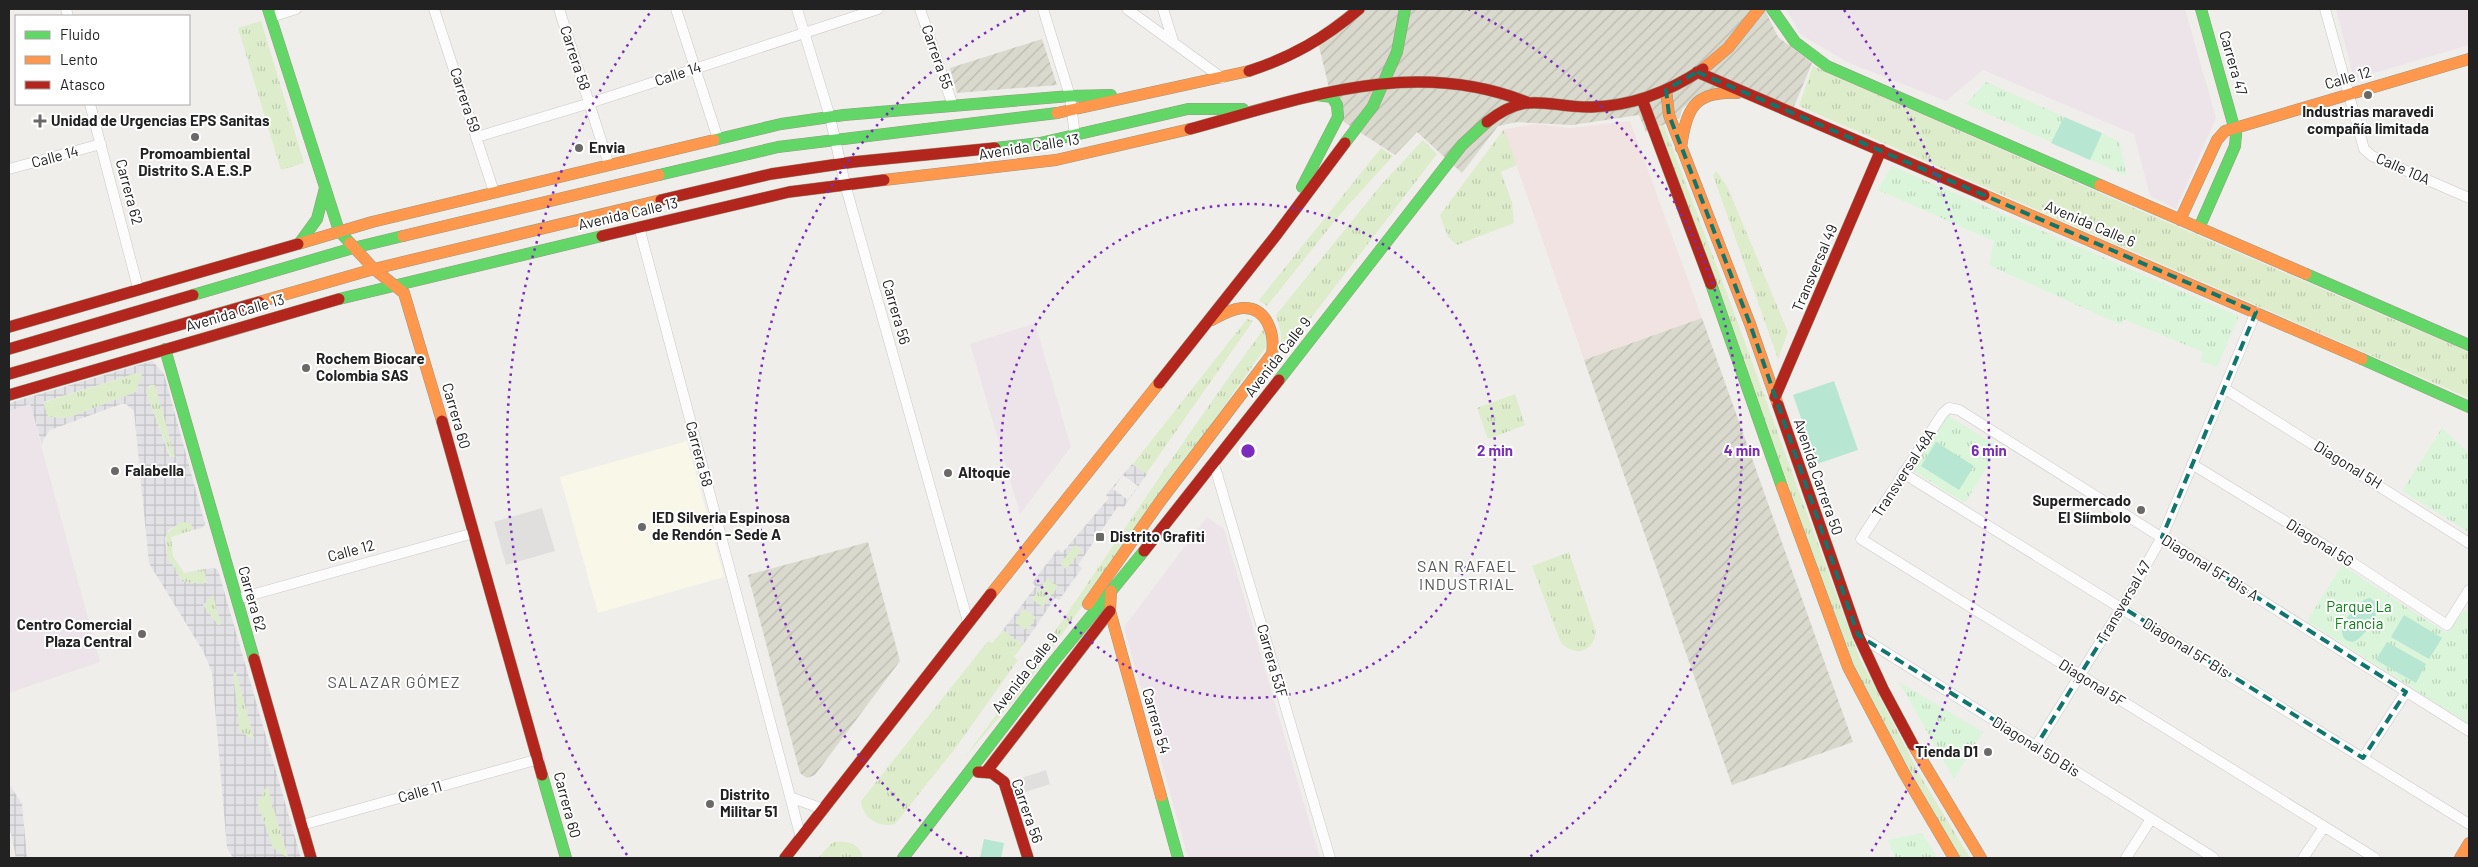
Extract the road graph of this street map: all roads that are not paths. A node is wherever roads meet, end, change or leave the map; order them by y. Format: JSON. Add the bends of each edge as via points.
{"nodes":[{"id":1,"x":296,"y":9,"type":"edge"},
{"id":2,"x":434,"y":9,"type":"edge"},
{"id":3,"x":559,"y":9,"type":"edge"},
{"id":4,"x":676,"y":9,"type":"edge"},
{"id":5,"x":796,"y":9,"type":"edge"},
{"id":6,"x":878,"y":9,"type":"edge"},
{"id":7,"x":920,"y":9,"type":"edge"},
{"id":8,"x":1043,"y":9,"type":"edge"},
{"id":9,"x":1127,"y":9,"type":"edge"},
{"id":10,"x":1163,"y":9,"type":"edge"},
{"id":11,"x":1359,"y":9,"type":"edge"},
{"id":12,"x":1405,"y":9,"type":"edge"},
{"id":13,"x":1759,"y":9,"type":"edge"},
{"id":14,"x":1772,"y":9,"type":"edge"},
{"id":15,"x":2201,"y":9,"type":"edge"},
{"id":16,"x":2325,"y":9,"type":"edge"},
{"id":17,"x":269,"y":13,"type":"edge"},
{"id":18,"x":804,"y":33,"type":"junction"},
{"id":19,"x":1173,"y":41,"type":"junction"},
{"id":20,"x":2469,"y":59,"type":"edge"},
{"id":21,"x":694,"y":69,"type":"junction"},
{"id":22,"x":1697,"y":72,"type":"junction"},
{"id":23,"x":1222,"y":78,"type":"junction"},
{"id":24,"x":1384,"y":84,"type":"junction"},
{"id":25,"x":1666,"y":90,"type":"junction"},
{"id":26,"x":1750,"y":94,"type":"junction"},
{"id":27,"x":2350,"y":94,"type":"junction"},
{"id":28,"x":1148,"y":95,"type":"junction"},
{"id":29,"x":1316,"y":95,"type":"junction"},
{"id":30,"x":1070,"y":96,"type":"junction"},
{"id":31,"x":1642,"y":99,"type":"junction"},
{"id":32,"x":590,"y":103,"type":"junction"},
{"id":33,"x":1529,"y":103,"type":"junction"},
{"id":34,"x":90,"y":105,"type":"edge"},
{"id":35,"x":953,"y":106,"type":"junction"},
{"id":36,"x":1265,"y":109,"type":"junction"},
{"id":37,"x":1071,"y":110,"type":"junction"},
{"id":38,"x":830,"y":117,"type":"junction"},
{"id":39,"x":2236,"y":127,"type":"junction"},
{"id":40,"x":1075,"y":136,"type":"junction"},
{"id":41,"x":477,"y":137,"type":"junction"},
{"id":42,"x":835,"y":138,"type":"junction"},
{"id":43,"x":718,"y":139,"type":"junction"},
{"id":44,"x":101,"y":144,"type":"junction"},
{"id":45,"x":1681,"y":148,"type":"junction"},
{"id":46,"x":1881,"y":150,"type":"junction"},
{"id":47,"x":930,"y":154,"type":"junction"},
{"id":48,"x":624,"y":161,"type":"junction"},
{"id":49,"x":840,"y":164,"type":"junction"},
{"id":50,"x":609,"y":165,"type":"junction"},
{"id":51,"x":9,"y":169,"type":"edge"},
{"id":52,"x":966,"y":172,"type":"junction"},
{"id":53,"x":845,"y":184,"type":"junction"},
{"id":54,"x":611,"y":187,"type":"junction"},
{"id":55,"x":325,"y":188,"type":"junction"},
{"id":56,"x":494,"y":192,"type":"junction"},
{"id":57,"x":2469,"y":198,"type":"edge"},
{"id":58,"x":607,"y":214,"type":"junction"},
{"id":59,"x":2180,"y":220,"type":"junction"},
{"id":60,"x":639,"y":227,"type":"junction"},
{"id":61,"x":2199,"y":228,"type":"junction"},
{"id":62,"x":339,"y":231,"type":"junction"},
{"id":63,"x":1277,"y":234,"type":"junction"},
{"id":64,"x":301,"y":241,"type":"junction"},
{"id":65,"x":353,"y":248,"type":"junction"},
{"id":66,"x":374,"y":269,"type":"junction"},
{"id":67,"x":164,"y":280,"type":"junction"},
{"id":68,"x":397,"y":286,"type":"junction"},
{"id":69,"x":138,"y":288,"type":"junction"},
{"id":70,"x":202,"y":291,"type":"junction"},
{"id":71,"x":2256,"y":312,"type":"junction"},
{"id":72,"x":205,"y":318,"type":"junction"},
{"id":73,"x":1207,"y":323,"type":"junction"},
{"id":74,"x":9,"y":327,"type":"edge"},
{"id":75,"x":2469,"y":345,"type":"edge"},
{"id":76,"x":171,"y":347,"type":"junction"},
{"id":77,"x":9,"y":349,"type":"edge"},
{"id":78,"x":9,"y":374,"type":"edge"},
{"id":79,"x":2225,"y":389,"type":"junction"},
{"id":80,"x":9,"y":395,"type":"edge"},
{"id":81,"x":1775,"y":397,"type":"junction"},
{"id":82,"x":2469,"y":407,"type":"edge"},
{"id":83,"x":1949,"y":408,"type":"joint"},
{"id":84,"x":1214,"y":464,"type":"junction"},
{"id":85,"x":2192,"y":464,"type":"junction"},
{"id":86,"x":1903,"y":473,"type":"junction"},
{"id":87,"x":474,"y":533,"type":"junction"},
{"id":88,"x":2162,"y":538,"type":"junction"},
{"id":89,"x":1861,"y":539,"type":"joint"},
{"id":90,"x":2469,"y":543,"type":"edge"},
{"id":91,"x":2469,"y":590,"type":"edge"},
{"id":92,"x":1110,"y":591,"type":"junction"},
{"id":93,"x":237,"y":598,"type":"junction"},
{"id":94,"x":2466,"y":602,"type":"edge"},
{"id":95,"x":2122,"y":607,"type":"junction"},
{"id":96,"x":1110,"y":611,"type":"junction"},
{"id":97,"x":968,"y":622,"type":"junction"},
{"id":98,"x":1858,"y":636,"type":"junction"},
{"id":99,"x":1050,"y":666,"type":"junction"},
{"id":100,"x":2081,"y":676,"type":"junction"},
{"id":101,"x":2406,"y":692,"type":"junction"},
{"id":102,"x":2469,"y":731,"type":"edge"},
{"id":103,"x":2036,"y":746,"type":"junction"},
{"id":104,"x":2363,"y":758,"type":"junction"},
{"id":105,"x":539,"y":759,"type":"junction"},
{"id":106,"x":986,"y":772,"type":"junction"},
{"id":107,"x":967,"y":774,"type":"junction"},
{"id":108,"x":790,"y":797,"type":"junction"},
{"id":109,"x":824,"y":809,"type":"junction"},
{"id":110,"x":2151,"y":819,"type":"junction"},
{"id":111,"x":2469,"y":824,"type":"edge"},
{"id":112,"x":302,"y":825,"type":"junction"},
{"id":113,"x":2324,"y":827,"type":"junction"},
{"id":114,"x":801,"y":838,"type":"junction"},
{"id":115,"x":2469,"y":844,"type":"edge"},
{"id":116,"x":311,"y":858,"type":"edge"},
{"id":117,"x":566,"y":858,"type":"edge"},
{"id":118,"x":785,"y":858,"type":"edge"},
{"id":119,"x":903,"y":858,"type":"edge"},
{"id":120,"x":1028,"y":858,"type":"edge"},
{"id":121,"x":1178,"y":858,"type":"edge"},
{"id":122,"x":1330,"y":858,"type":"edge"},
{"id":123,"x":1954,"y":858,"type":"edge"},
{"id":124,"x":1981,"y":858,"type":"edge"},
{"id":125,"x":2126,"y":858,"type":"edge"},
{"id":126,"x":2214,"y":858,"type":"edge"},
{"id":127,"x":2303,"y":858,"type":"edge"},
{"id":128,"x":2375,"y":858,"type":"edge"},
{"id":129,"x":2460,"y":858,"type":"edge"}],
"edges":[{"from":1,"to":17,"type":"street"},
{"from":2,"to":41,"type":"street","name":"Carrera 59"},
{"from":3,"to":32,"type":"street","name":"Carrera 58"},
{"from":4,"to":21,"type":"street"},
{"from":5,"to":18,"type":"street","name":"Carrera 56"},
{"from":6,"to":18,"type":"street","name":"Calle 14"},
{"from":7,"to":35,"type":"street","name":"Carrera 55"},
{"from":8,"to":30,"type":"street"},
{"from":9,"to":19,"type":"street"},
{"from":10,"to":19,"type":"street"},
{"from":11,"to":23,"type":"main road","name":"Avenida Calle 13","via":[[1299,54],[1261,69]]},
{"from":12,"to":24,"type":"main road","via":[[1397,52]]},
{"from":13,"to":22,"type":"main road","name":"Avenida Calle 9","via":[[1728,49]]},
{"from":14,"to":59,"type":"main road","via":[[1797,46],[1827,66]]},
{"from":15,"to":39,"type":"main road","name":"Carrera 47"},
{"from":16,"to":27,"type":"street"},
{"from":17,"to":55,"type":"main road","name":"Carrera 60"},
{"from":18,"to":21,"type":"street","name":"Calle 14"},
{"from":18,"to":38,"type":"street","name":"Carrera 56"},
{"from":19,"to":23,"type":"street"},
{"from":20,"to":27,"type":"main road","name":"Calle 12"},
{"from":21,"to":32,"type":"street","name":"Calle 14"},
{"from":21,"to":43,"type":"street"},
{"from":22,"to":25,"type":"main road","name":"Avenida Calle 9"},
{"from":22,"to":26,"type":"main road","name":"Avenida Calle 6"},
{"from":23,"to":28,"type":"main road","name":"Avenida Calle 13"},
{"from":24,"to":29,"type":"main road","name":"Avenida Calle 13"},
{"from":24,"to":33,"type":"main road","name":"Avenida Calle 13","via":[[1462,84],[1482,87]]},
{"from":24,"to":63,"type":"main road","via":[[1374,106]]},
{"from":25,"to":31,"type":"main road","name":"Avenida Calle 9"},
{"from":25,"to":45,"type":"main road","name":"Avenida Carrera 50","via":[[1669,115]]},
{"from":26,"to":45,"type":"main road","via":[[1714,92],[1699,100],[1685,119]]},
{"from":26,"to":46,"type":"main road","name":"Avenida Calle 6"},
{"from":27,"to":39,"type":"main road","name":"Calle 12"},
{"from":27,"to":57,"type":"street","name":"Calle 10A","via":[[2367,153]]},
{"from":28,"to":30,"type":"main road","name":"Avenida Calle 13"},
{"from":28,"to":37,"type":"main road","name":"Avenida Calle 13"},
{"from":29,"to":36,"type":"main road","name":"Avenida Calle 13"},
{"from":29,"to":63,"type":"main road","via":[[1336,101],[1339,113]]},
{"from":30,"to":35,"type":"main road","name":"Avenida Calle 13"},
{"from":30,"to":37,"type":"street"},
{"from":31,"to":33,"type":"main road","name":"Avenida Calle 9","via":[[1593,107]]},
{"from":31,"to":123,"type":"main road","via":[[1848,667]]},
{"from":32,"to":41,"type":"street","name":"Calle 14"},
{"from":32,"to":50,"type":"street","name":"Carrera 58"},
{"from":33,"to":84,"type":"main road","name":"Avenida Calle 9","via":[[1506,110],[1462,145]]},
{"from":34,"to":44,"type":"street","name":"Carrera 62"},
{"from":35,"to":38,"type":"main road","name":"Avenida Calle 13"},
{"from":36,"to":40,"type":"main road","name":"Avenida Calle 13","via":[[1188,109]]},
{"from":36,"to":52,"type":"main road","name":"Avenida Calle 13","via":[[1074,156]]},
{"from":37,"to":40,"type":"street"},
{"from":37,"to":42,"type":"main road","name":"Avenida Calle 13","via":[[988,124]]},
{"from":38,"to":42,"type":"street","name":"Carrera 56"},
{"from":38,"to":43,"type":"main road","name":"Avenida Calle 13","via":[[780,124]]},
{"from":39,"to":59,"type":"main road","via":[[2225,131],[2217,140]]},
{"from":39,"to":61,"type":"main road","name":"Carrera 47","via":[[2234,146]]},
{"from":40,"to":47,"type":"main road","name":"Avenida Calle 13","via":[[1013,147]]},
{"from":41,"to":56,"type":"street","name":"Carrera 59"},
{"from":42,"to":49,"type":"street","name":"Carrera 56"},
{"from":42,"to":54,"type":"main road","name":"Avenida Calle 13","via":[[778,147]]},
{"from":43,"to":48,"type":"main road","name":"Avenida Calle 13"},
{"from":44,"to":51,"type":"street","name":"Calle 14"},
{"from":44,"to":69,"type":"street","name":"Carrera 62"},
{"from":45,"to":81,"type":"main road","name":"Avenida Carrera 50"},
{"from":46,"to":71,"type":"main road","name":"Avenida Calle 6"},
{"from":46,"to":81,"type":"main road","name":"Transversal 49"},
{"from":47,"to":49,"type":"main road","name":"Avenida Calle 13"},
{"from":47,"to":52,"type":"main road"},
{"from":48,"to":50,"type":"main road","name":"Avenida Calle 13"},
{"from":48,"to":54,"type":"main road"},
{"from":49,"to":53,"type":"street","name":"Carrera 56"},
{"from":49,"to":58,"type":"main road","name":"Avenida Calle 13","via":[[771,174]]},
{"from":50,"to":56,"type":"main road","name":"Avenida Calle 13"},
{"from":52,"to":53,"type":"main road","name":"Avenida Calle 13"},
{"from":53,"to":60,"type":"main road","name":"Avenida Calle 13","via":[[789,192]]},
{"from":53,"to":97,"type":"street","name":"Carrera 56"},
{"from":54,"to":65,"type":"main road","name":"Avenida Calle 13"},
{"from":55,"to":62,"type":"main road","name":"Carrera 60"},
{"from":55,"to":64,"type":"main road","via":[[317,219]]},
{"from":56,"to":62,"type":"main road","name":"Avenida Calle 13"},
{"from":58,"to":60,"type":"main road"},
{"from":58,"to":66,"type":"main road","name":"Avenida Calle 13"},
{"from":59,"to":61,"type":"main road"},
{"from":60,"to":68,"type":"main road","name":"Avenida Calle 13"},
{"from":60,"to":108,"type":"street","name":"Carrera 58"},
{"from":61,"to":75,"type":"main road"},
{"from":62,"to":64,"type":"main road","name":"Avenida Calle 13"},
{"from":62,"to":65,"type":"main road","name":"Carrera 60"},
{"from":63,"to":73,"type":"main road"},
{"from":64,"to":67,"type":"main road","name":"Avenida Calle 13"},
{"from":65,"to":66,"type":"main road","name":"Carrera 60"},
{"from":65,"to":70,"type":"main road","name":"Avenida Calle 13"},
{"from":66,"to":68,"type":"main road","name":"Carrera 60"},
{"from":66,"to":72,"type":"main road","name":"Avenida Calle 13"},
{"from":67,"to":69,"type":"main road","name":"Avenida Calle 13"},
{"from":67,"to":70,"type":"main road"},
{"from":68,"to":76,"type":"main road","name":"Avenida Calle 13","via":[[335,300]]},
{"from":68,"to":87,"type":"main road","name":"Carrera 60","via":[[407,300]]},
{"from":69,"to":74,"type":"main road","name":"Avenida Calle 13"},
{"from":70,"to":77,"type":"main road","name":"Avenida Calle 13"},
{"from":71,"to":79,"type":"street","name":"Transversal 47"},
{"from":71,"to":82,"type":"main road","name":"Avenida Calle 6"},
{"from":72,"to":76,"type":"main road"},
{"from":72,"to":78,"type":"main road","name":"Avenida Calle 13"},
{"from":73,"to":97,"type":"main road"},
{"from":73,"to":99,"type":"main road","via":[[1236,310],[1253,310],[1271,329],[1272,354],[1115,563]]},
{"from":76,"to":80,"type":"main road","name":"Avenida Calle 13"},
{"from":76,"to":93,"type":"main road","name":"Carrera 62"},
{"from":79,"to":85,"type":"street","name":"Transversal 47"},
{"from":79,"to":90,"type":"street","name":"Diagonal 5H"},
{"from":81,"to":98,"type":"main road","name":"Avenida Carrera 50"},
{"from":83,"to":86,"type":"street","name":"Transversal 48A"},
{"from":83,"to":88,"type":"street","name":"Diagonal 5F Bis A","via":[[1959,410]]},
{"from":84,"to":92,"type":"main road","name":"Avenida Calle 9"},
{"from":84,"to":122,"type":"street","name":"Carrera 53F"},
{"from":85,"to":88,"type":"street","name":"Transversal 47"},
{"from":85,"to":94,"type":"street","name":"Diagonal 5G","via":[[2447,625]]},
{"from":86,"to":89,"type":"street","name":"Transversal 48A"},
{"from":86,"to":95,"type":"street","name":"Diagonal 5F Bis"},
{"from":87,"to":93,"type":"street","name":"Calle 12"},
{"from":87,"to":105,"type":"main road","name":"Carrera 60"},
{"from":88,"to":95,"type":"street","name":"Transversal 47"},
{"from":88,"to":101,"type":"street","name":"Diagonal 5F Bis A"},
{"from":89,"to":100,"type":"street","name":"Diagonal 5F"},
{"from":91,"to":94,"type":"street"},
{"from":92,"to":96,"type":"main road","name":"Carrera 54"},
{"from":92,"to":99,"type":"main road","name":"Avenida Calle 9"},
{"from":93,"to":112,"type":"main road","name":"Carrera 62"},
{"from":95,"to":100,"type":"street","name":"Transversal 47"},
{"from":95,"to":104,"type":"street","name":"Diagonal 5F Bis"},
{"from":96,"to":106,"type":"main road"},
{"from":96,"to":121,"type":"main road","name":"Carrera 54"},
{"from":97,"to":109,"type":"main road"},
{"from":98,"to":103,"type":"street","name":"Diagonal 5D Bis"},
{"from":98,"to":124,"type":"main road","name":"Avenida Carrera 50","via":[[1923,763]]},
{"from":99,"to":107,"type":"main road","name":"Avenida Calle 9"},
{"from":100,"to":103,"type":"street","name":"Transversal 47"},
{"from":100,"to":113,"type":"street","name":"Diagonal 5F"},
{"from":101,"to":102,"type":"street","name":"Diagonal 5F Bis A"},
{"from":101,"to":104,"type":"street"},
{"from":103,"to":110,"type":"street","name":"Diagonal 5D Bis"},
{"from":104,"to":111,"type":"street","name":"Diagonal 5F Bis"},
{"from":105,"to":112,"type":"street","name":"Calle 11"},
{"from":105,"to":117,"type":"main road","name":"Carrera 60"},
{"from":106,"to":107,"type":"main road"},
{"from":106,"to":120,"type":"main road","name":"Carrera 56","via":[[997,775],[1004,782]]},
{"from":107,"to":119,"type":"main road","name":"Avenida Calle 9"},
{"from":108,"to":109,"type":"street"},
{"from":108,"to":114,"type":"street","name":"Carrera 58"},
{"from":109,"to":114,"type":"main road"},
{"from":110,"to":125,"type":"street"},
{"from":110,"to":126,"type":"street","name":"Diagonal 5D Bis"},
{"from":112,"to":116,"type":"main road","name":"Carrera 62"},
{"from":113,"to":127,"type":"street"},
{"from":113,"to":128,"type":"street","name":"Diagonal 5F"},
{"from":114,"to":118,"type":"main road"},
{"from":115,"to":129,"type":"main road"}]}
